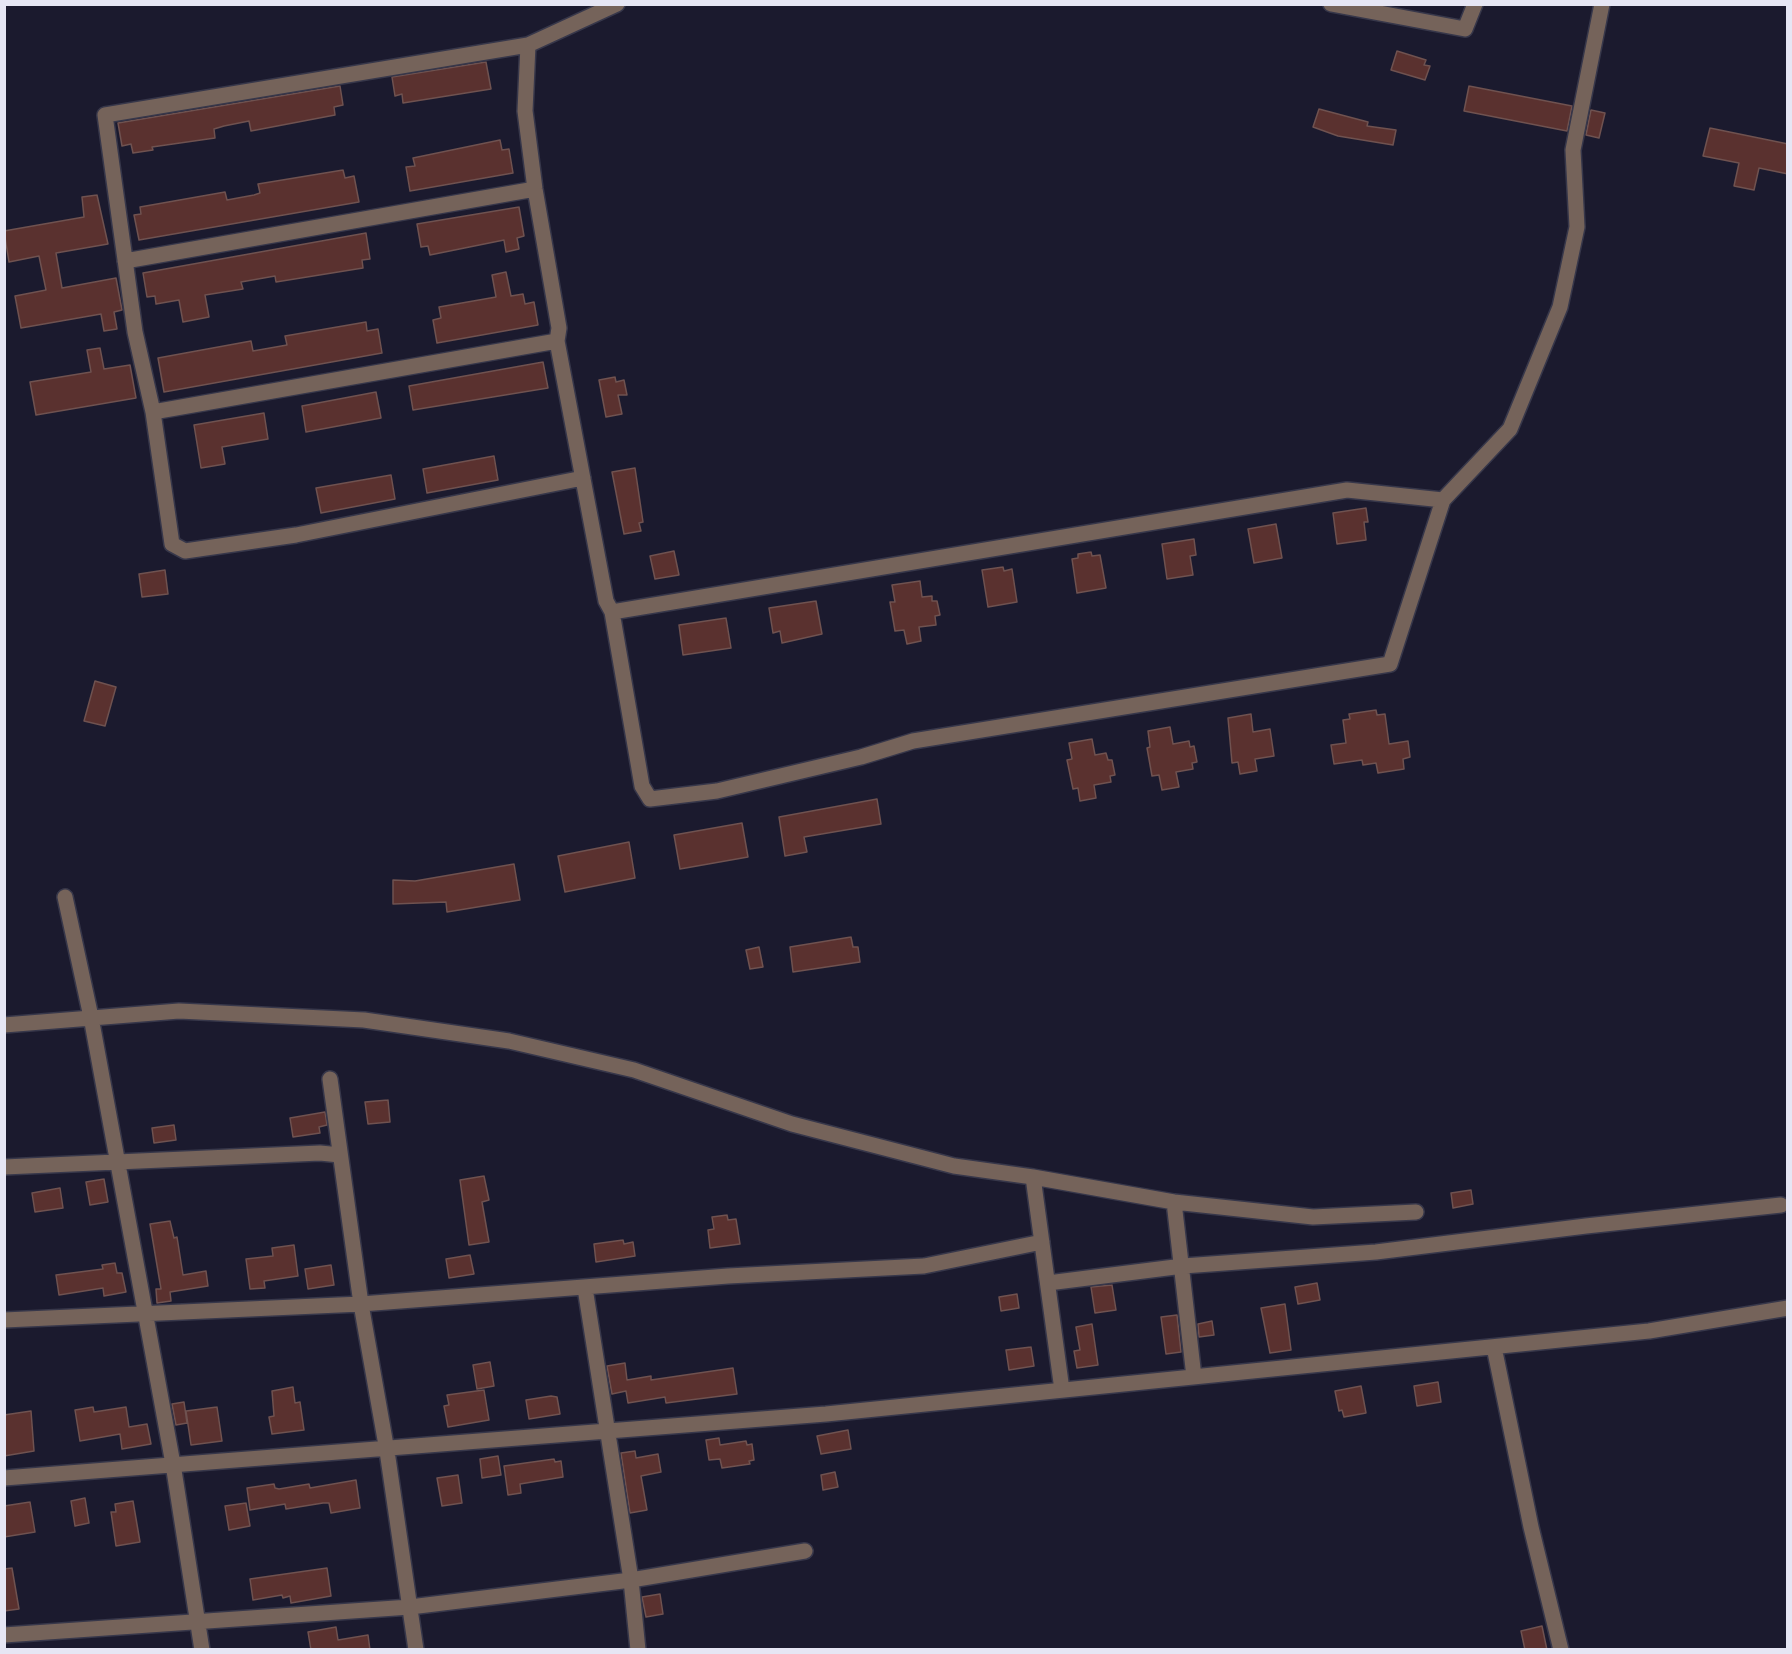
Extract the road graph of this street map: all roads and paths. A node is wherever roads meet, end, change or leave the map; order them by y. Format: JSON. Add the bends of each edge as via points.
{"nodes":[{"id":1,"x":617,"y":4,"type":"edge"},
{"id":2,"x":1331,"y":4,"type":"edge"},
{"id":3,"x":1475,"y":4,"type":"edge"},
{"id":4,"x":1602,"y":4,"type":"edge"},
{"id":5,"x":528,"y":45,"type":"junction"},
{"id":6,"x":535,"y":189,"type":"junction"},
{"id":7,"x":125,"y":261,"type":"junction"},
{"id":8,"x":557,"y":341,"type":"junction"},
{"id":9,"x":153,"y":412,"type":"junction"},
{"id":10,"x":583,"y":478,"type":"junction"},
{"id":11,"x":1443,"y":500,"type":"junction"},
{"id":12,"x":612,"y":612,"type":"junction"},
{"id":13,"x":65,"y":897,"type":"dead end"},
{"id":14,"x":91,"y":1017,"type":"junction"},
{"id":15,"x":4,"y":1025,"type":"edge"},
{"id":16,"x":330,"y":1079,"type":"dead end"},
{"id":17,"x":340,"y":1155,"type":"junction"},
{"id":18,"x":117,"y":1162,"type":"junction"},
{"id":19,"x":4,"y":1167,"type":"edge"},
{"id":20,"x":1033,"y":1177,"type":"junction"},
{"id":21,"x":1174,"y":1202,"type":"junction"},
{"id":22,"x":1780,"y":1205,"type":"dead end"},
{"id":23,"x":1416,"y":1212,"type":"dead end"},
{"id":24,"x":1042,"y":1242,"type":"junction"},
{"id":25,"x":1183,"y":1266,"type":"junction"},
{"id":26,"x":1047,"y":1283,"type":"junction"},
{"id":27,"x":585,"y":1288,"type":"junction"},
{"id":28,"x":361,"y":1304,"type":"junction"},
{"id":29,"x":1788,"y":1308,"type":"edge"},
{"id":30,"x":144,"y":1315,"type":"junction"},
{"id":31,"x":4,"y":1320,"type":"edge"},
{"id":32,"x":1494,"y":1347,"type":"junction"},
{"id":33,"x":1194,"y":1377,"type":"junction"},
{"id":34,"x":1062,"y":1390,"type":"junction"},
{"id":35,"x":606,"y":1431,"type":"junction"},
{"id":36,"x":386,"y":1448,"type":"junction"},
{"id":37,"x":172,"y":1465,"type":"junction"},
{"id":38,"x":4,"y":1478,"type":"edge"},
{"id":39,"x":805,"y":1551,"type":"dead end"},
{"id":40,"x":631,"y":1581,"type":"junction"},
{"id":41,"x":410,"y":1607,"type":"junction"},
{"id":42,"x":198,"y":1623,"type":"junction"},
{"id":43,"x":4,"y":1635,"type":"edge"},
{"id":44,"x":202,"y":1650,"type":"edge"},
{"id":45,"x":416,"y":1650,"type":"edge"},
{"id":46,"x":638,"y":1650,"type":"edge"},
{"id":47,"x":1561,"y":1650,"type":"edge"}],
"edges":[{"from":1,"to":5,"type":"street"},
{"from":2,"to":3,"type":"street","via":[[1465,29]]},
{"from":4,"to":11,"type":"street","via":[[1573,150],[1578,227],[1560,307],[1510,429]]},
{"from":5,"to":6,"type":"street","via":[[525,111]]},
{"from":5,"to":7,"type":"street","via":[[105,115]]},
{"from":6,"to":7,"type":"street"},
{"from":6,"to":8,"type":"street","via":[[560,328]]},
{"from":7,"to":9,"type":"street","via":[[135,332]]},
{"from":8,"to":9,"type":"street"},
{"from":8,"to":10,"type":"street"},
{"from":9,"to":10,"type":"street","via":[[172,544],[185,551],[296,535]]},
{"from":10,"to":12,"type":"street","via":[[606,601]]},
{"from":11,"to":12,"type":"street","via":[[1347,490]]},
{"from":11,"to":12,"type":"street","via":[[1390,664],[913,741],[717,791],[650,799],[642,786]]},
{"from":13,"to":14,"type":"street"},
{"from":14,"to":15,"type":"street"},
{"from":14,"to":18,"type":"street"},
{"from":14,"to":20,"type":"street","via":[[179,1011],[364,1020],[509,1041],[634,1070],[792,1124],[954,1166]]},
{"from":16,"to":17,"type":"street"},
{"from":17,"to":18,"type":"street"},
{"from":17,"to":28,"type":"street"},
{"from":18,"to":19,"type":"street"},
{"from":18,"to":30,"type":"street"},
{"from":20,"to":21,"type":"street"},
{"from":20,"to":24,"type":"street"},
{"from":21,"to":23,"type":"street","via":[[1313,1217]]},
{"from":21,"to":25,"type":"street"},
{"from":22,"to":25,"type":"street","via":[[1376,1252]]},
{"from":24,"to":26,"type":"street"},
{"from":24,"to":27,"type":"street","via":[[924,1266]]},
{"from":25,"to":26,"type":"street"},
{"from":25,"to":33,"type":"street"},
{"from":26,"to":34,"type":"street"},
{"from":27,"to":28,"type":"street"},
{"from":27,"to":35,"type":"street"},
{"from":28,"to":30,"type":"street"},
{"from":28,"to":36,"type":"street"},
{"from":29,"to":32,"type":"street","via":[[1649,1331]]},
{"from":30,"to":31,"type":"street"},
{"from":30,"to":37,"type":"street"},
{"from":32,"to":33,"type":"street"},
{"from":32,"to":47,"type":"street"},
{"from":33,"to":34,"type":"street"},
{"from":34,"to":35,"type":"street"},
{"from":35,"to":36,"type":"street"},
{"from":35,"to":40,"type":"street"},
{"from":36,"to":37,"type":"street"},
{"from":36,"to":41,"type":"street"},
{"from":37,"to":38,"type":"street"},
{"from":37,"to":42,"type":"street"},
{"from":39,"to":40,"type":"street"},
{"from":40,"to":41,"type":"street"},
{"from":40,"to":46,"type":"street"},
{"from":41,"to":42,"type":"street"},
{"from":41,"to":45,"type":"street"},
{"from":42,"to":43,"type":"street"},
{"from":42,"to":44,"type":"street"}]}
